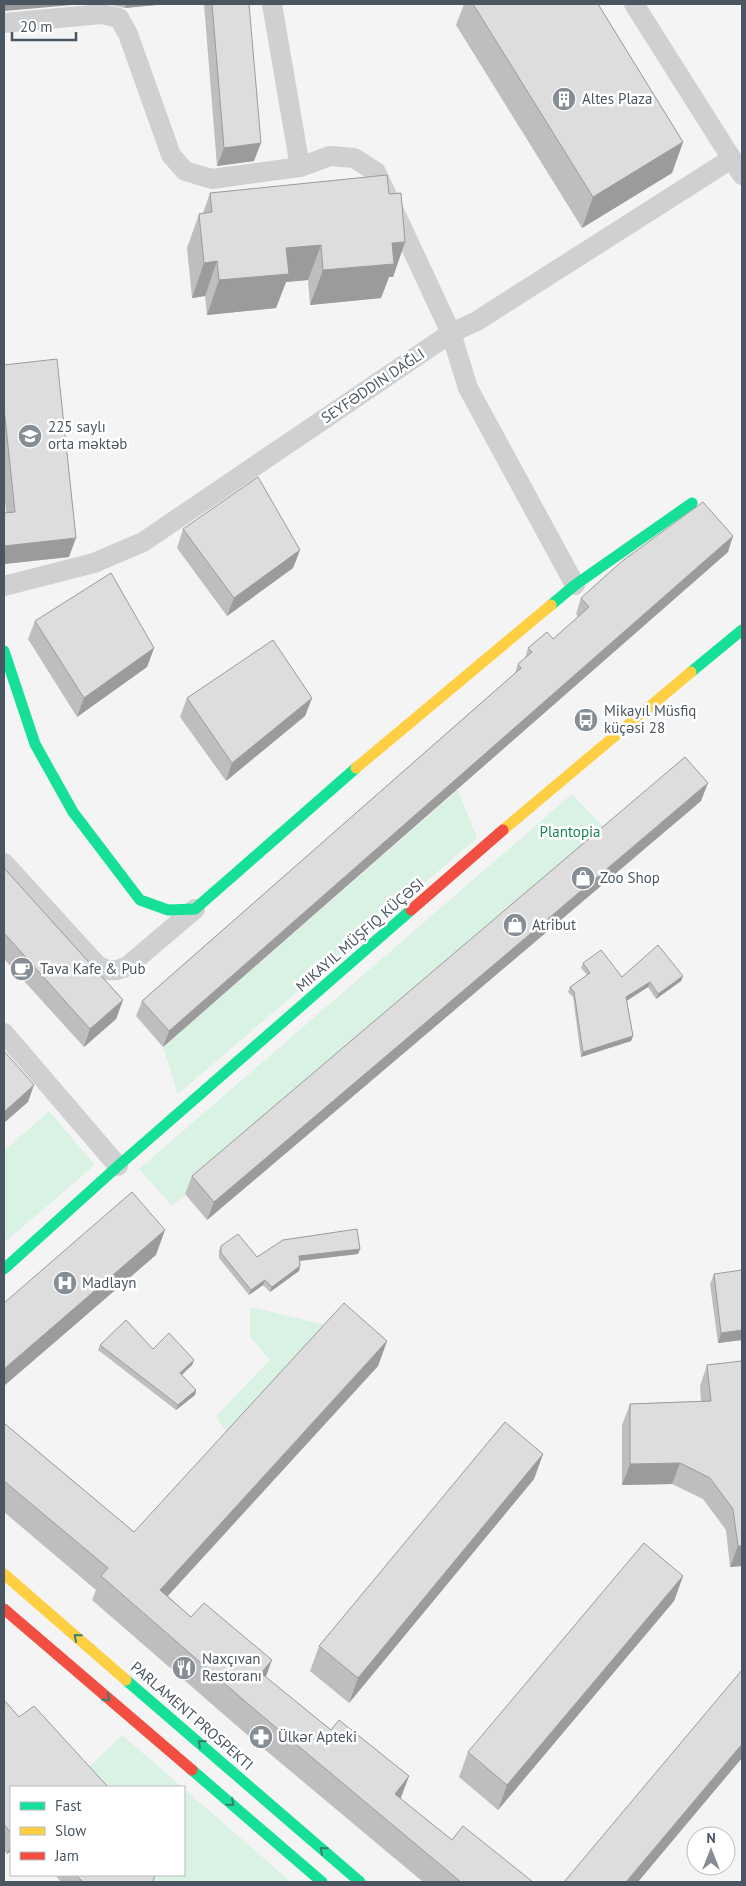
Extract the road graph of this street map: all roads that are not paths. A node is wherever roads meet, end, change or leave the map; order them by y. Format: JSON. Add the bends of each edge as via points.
{"nodes":[{"id":1,"x":272,"y":4,"type":"edge"},
{"id":2,"x":634,"y":4,"type":"edge"},
{"id":3,"x":4,"y":23,"type":"edge"},
{"id":4,"x":731,"y":158,"type":"junction"},
{"id":5,"x":300,"y":167,"type":"junction"},
{"id":6,"x":742,"y":175,"type":"edge"},
{"id":7,"x":452,"y":333,"type":"junction"},
{"id":8,"x":692,"y":503,"type":"dead end"},
{"id":9,"x":574,"y":585,"type":"junction"},
{"id":10,"x":4,"y":586,"type":"edge"},
{"id":11,"x":742,"y":630,"type":"edge"},
{"id":12,"x":4,"y":651,"type":"edge"},
{"id":13,"x":4,"y":863,"type":"edge"},
{"id":14,"x":195,"y":909,"type":"junction"},
{"id":15,"x":4,"y":1033,"type":"edge"},
{"id":16,"x":118,"y":1166,"type":"junction"},
{"id":17,"x":4,"y":1270,"type":"edge"},
{"id":18,"x":4,"y":1574,"type":"edge"},
{"id":19,"x":4,"y":1609,"type":"edge"},
{"id":20,"x":322,"y":1882,"type":"edge"},
{"id":21,"x":360,"y":1882,"type":"edge"}],
"edges":[{"from":1,"to":5,"type":"street"},
{"from":2,"to":4,"type":"street"},
{"from":3,"to":5,"type":"street","via":[[102,14],[119,18],[128,34],[171,155],[185,171],[212,179]]},
{"from":4,"to":6,"type":"street"},
{"from":4,"to":7,"type":"street","via":[[477,321]]},
{"from":5,"to":7,"type":"street","via":[[330,156],[354,158],[376,172]]},
{"from":7,"to":9,"type":"street","via":[[468,388]]},
{"from":7,"to":10,"type":"street","via":[[143,542],[94,563]]},
{"from":8,"to":9,"type":"main road"},
{"from":9,"to":14,"type":"main road","via":[[411,720]]},
{"from":11,"to":16,"type":"main road","via":[[506,827]]},
{"from":12,"to":14,"type":"main road","via":[[35,744],[73,812],[140,900],[168,910]]},
{"from":13,"to":14,"type":"street","via":[[97,965],[110,971],[129,965]]},
{"from":15,"to":16,"type":"street"},
{"from":16,"to":17,"type":"main road"},
{"from":21,"to":18,"type":"main road","name":"PARLAMENT PROSPEKTI","one_way":true},
{"from":19,"to":20,"type":"main road","one_way":true}]}
